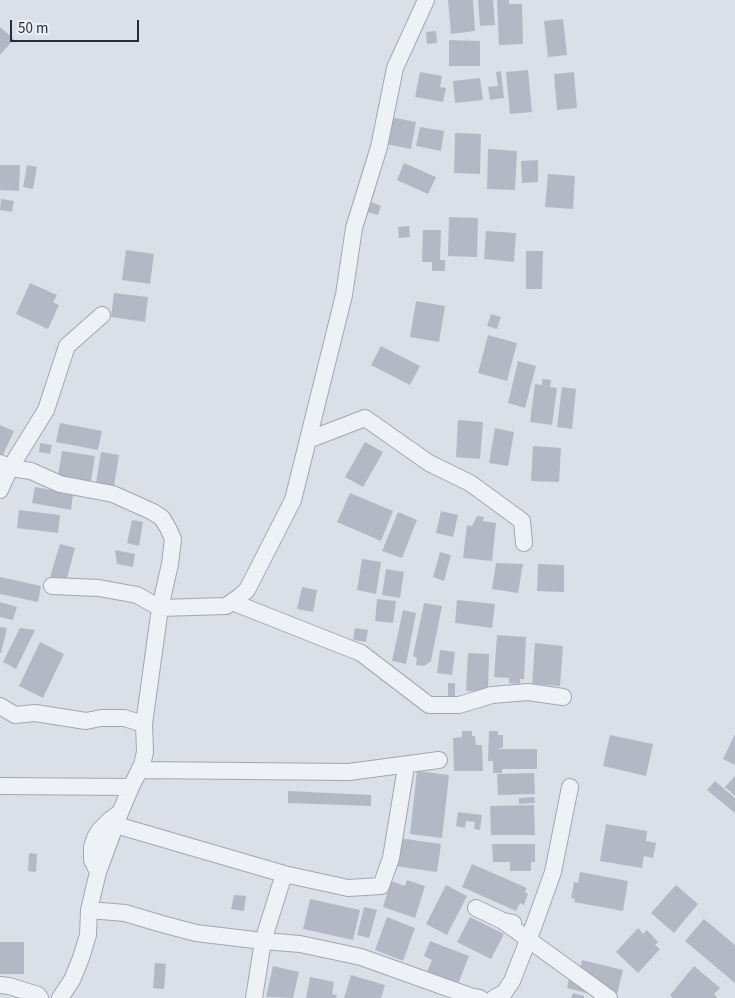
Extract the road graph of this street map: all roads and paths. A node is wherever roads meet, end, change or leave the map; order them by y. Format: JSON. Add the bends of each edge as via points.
{"nodes":[{"id":1,"x":426,"y":0,"type":"edge"},
{"id":2,"x":102,"y":315,"type":"dead end"},
{"id":3,"x":308,"y":440,"type":"junction"},
{"id":4,"x":5,"y":466,"type":"edge"},
{"id":5,"x":0,"y":490,"type":"edge"},
{"id":6,"x":524,"y":543,"type":"dead end"},
{"id":7,"x":52,"y":586,"type":"dead end"},
{"id":8,"x":232,"y":602,"type":"junction"},
{"id":9,"x":160,"y":608,"type":"junction"},
{"id":10,"x":563,"y":697,"type":"dead end"},
{"id":11,"x":0,"y":706,"type":"edge"},
{"id":12,"x":144,"y":724,"type":"junction"},
{"id":13,"x":439,"y":760,"type":"dead end"},
{"id":14,"x":140,"y":770,"type":"junction"},
{"id":15,"x":405,"y":773,"type":"dead end"},
{"id":16,"x":0,"y":786,"type":"edge"},
{"id":17,"x":131,"y":787,"type":"junction"},
{"id":18,"x":570,"y":787,"type":"dead end"},
{"id":19,"x":118,"y":819,"type":"junction"},
{"id":20,"x":284,"y":874,"type":"junction"},
{"id":21,"x":476,"y":908,"type":"dead end"},
{"id":22,"x":89,"y":910,"type":"junction"},
{"id":23,"x":503,"y":921,"type":"junction"},
{"id":24,"x":534,"y":925,"type":"junction"},
{"id":25,"x":263,"y":941,"type":"junction"},
{"id":26,"x":0,"y":985,"type":"edge"},
{"id":27,"x":40,"y":998,"type":"edge"},
{"id":28,"x":60,"y":998,"type":"edge"},
{"id":29,"x":254,"y":998,"type":"edge"},
{"id":30,"x":480,"y":998,"type":"edge"},
{"id":31,"x":494,"y":998,"type":"edge"},
{"id":32,"x":609,"y":998,"type":"edge"}],
"edges":[{"from":1,"to":3,"type":"street","via":[[395,68],[379,147],[354,228],[344,296]]},
{"from":2,"to":4,"type":"street","via":[[67,346],[46,410]]},
{"from":3,"to":6,"type":"street","via":[[365,418],[429,463],[470,483],[522,521]]},
{"from":3,"to":8,"type":"street","via":[[293,500],[246,590]]},
{"from":4,"to":5,"type":"street"},
{"from":4,"to":9,"type":"street","via":[[31,471],[60,484],[113,494],[162,518],[173,538]]},
{"from":7,"to":9,"type":"street","via":[[99,588],[137,595]]},
{"from":8,"to":9,"type":"street","via":[[219,607]]},
{"from":8,"to":10,"type":"street","via":[[361,653],[429,705],[459,705],[492,695],[528,692]]},
{"from":9,"to":12,"type":"street"},
{"from":11,"to":12,"type":"street","via":[[15,715],[35,713],[86,721],[124,718]]},
{"from":12,"to":14,"type":"street","via":[[146,752]]},
{"from":13,"to":14,"type":"street","via":[[349,772]]},
{"from":14,"to":17,"type":"street"},
{"from":15,"to":20,"type":"street","via":[[391,858],[381,886],[348,888]]},
{"from":16,"to":17,"type":"street"},
{"from":17,"to":19,"type":"street"},
{"from":18,"to":24,"type":"street","via":[[554,872]]},
{"from":19,"to":20,"type":"street"},
{"from":19,"to":22,"type":"street","via":[[98,872]]},
{"from":20,"to":25,"type":"street"},
{"from":21,"to":23,"type":"street"},
{"from":22,"to":25,"type":"street","via":[[125,913],[196,932]]},
{"from":22,"to":28,"type":"street","via":[[88,935],[81,958]]},
{"from":23,"to":24,"type":"street"},
{"from":23,"to":32,"type":"street"},
{"from":24,"to":31,"type":"street","via":[[512,981],[504,993]]},
{"from":25,"to":29,"type":"street"},
{"from":25,"to":30,"type":"street","via":[[300,944],[361,957]]},
{"from":26,"to":27,"type":"street"}]}
